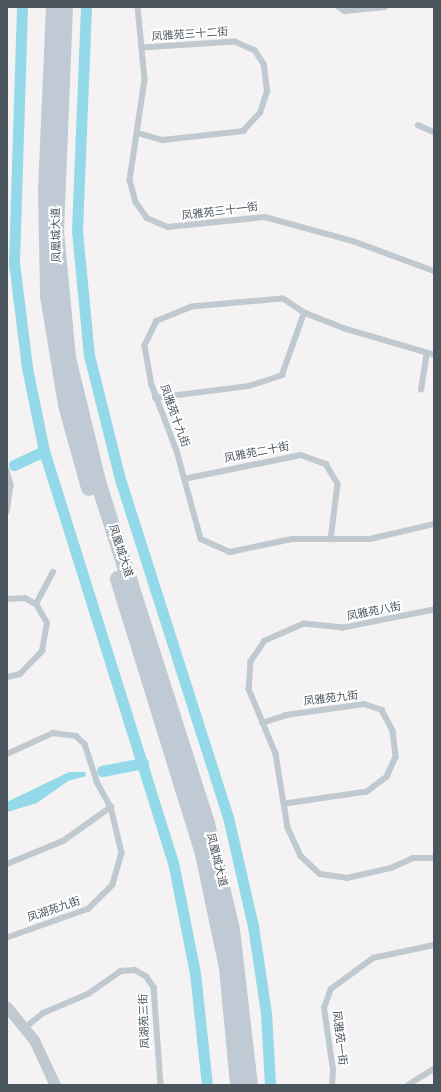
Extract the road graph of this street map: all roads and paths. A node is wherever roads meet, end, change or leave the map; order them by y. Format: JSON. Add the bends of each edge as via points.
{"nodes":[{"id":1,"x":54,"y":7,"type":"edge"},
{"id":2,"x":65,"y":7,"type":"edge"},
{"id":3,"x":138,"y":7,"type":"edge"},
{"id":4,"x":339,"y":7,"type":"edge"},
{"id":5,"x":385,"y":7,"type":"edge"},
{"id":6,"x":143,"y":48,"type":"junction"},
{"id":7,"x":418,"y":125,"type":"dead end"},
{"id":8,"x":434,"y":132,"type":"edge"},
{"id":9,"x":138,"y":133,"type":"junction"},
{"id":10,"x":434,"y":270,"type":"edge"},
{"id":11,"x":304,"y":313,"type":"junction"},
{"id":12,"x":427,"y":354,"type":"junction"},
{"id":13,"x":434,"y":354,"type":"edge"},
{"id":14,"x":421,"y":390,"type":"dead end"},
{"id":15,"x":155,"y":398,"type":"junction"},
{"id":16,"x":7,"y":470,"type":"edge"},
{"id":17,"x":184,"y":479,"type":"junction"},
{"id":18,"x":7,"y":512,"type":"edge"},
{"id":19,"x":434,"y":524,"type":"edge"},
{"id":20,"x":331,"y":540,"type":"junction"},
{"id":21,"x":52,"y":572,"type":"dead end"},
{"id":22,"x":7,"y":599,"type":"edge"},
{"id":23,"x":36,"y":604,"type":"junction"},
{"id":24,"x":434,"y":610,"type":"edge"},
{"id":25,"x":7,"y":677,"type":"edge"},
{"id":26,"x":262,"y":723,"type":"junction"},
{"id":27,"x":7,"y":754,"type":"edge"},
{"id":28,"x":286,"y":804,"type":"junction"},
{"id":29,"x":111,"y":807,"type":"junction"},
{"id":30,"x":434,"y":858,"type":"edge"},
{"id":31,"x":7,"y":864,"type":"edge"},
{"id":32,"x":7,"y":938,"type":"edge"},
{"id":33,"x":434,"y":945,"type":"edge"},
{"id":34,"x":7,"y":1007,"type":"edge"},
{"id":35,"x":26,"y":1027,"type":"junction"},
{"id":36,"x":434,"y":1069,"type":"edge"},
{"id":37,"x":55,"y":1085,"type":"edge"},
{"id":38,"x":161,"y":1085,"type":"edge"},
{"id":39,"x":238,"y":1085,"type":"edge"},
{"id":40,"x":250,"y":1085,"type":"edge"},
{"id":41,"x":332,"y":1085,"type":"edge"},
{"id":42,"x":408,"y":1085,"type":"edge"}],
"edges":[{"from":1,"to":39,"type":"main road","name":"凤凰城大道","via":[[46,262],[58,362],[75,442],[203,854],[227,968]]},
{"from":2,"to":40,"type":"main road","name":"凤凰城大道","via":[[56,231],[68,358],[98,479],[194,778],[218,866],[239,974]]},
{"from":3,"to":6,"type":"lane","name":"凤雅苑三十一街"},
{"from":4,"to":5,"type":"lane","via":[[345,11]]},
{"from":6,"to":9,"type":"lane","name":"凤雅苑三十一街","via":[[145,80]]},
{"from":6,"to":9,"type":"lane","name":"凤雅苑三十二街","via":[[235,42],[255,52],[264,65],[267,91],[260,113],[243,131],[163,140]]},
{"from":7,"to":8,"type":"lane"},
{"from":9,"to":10,"type":"lane","name":"凤雅苑三十一街","via":[[130,180],[136,202],[147,218],[168,228],[265,217],[352,242]]},
{"from":11,"to":12,"type":"lane","name":"凤雅苑十九街"},
{"from":11,"to":15,"type":"lane","via":[[282,375],[249,386]]},
{"from":11,"to":15,"type":"lane","name":"凤雅苑十九街","via":[[283,299],[276,299],[192,307],[157,321],[145,346]]},
{"from":12,"to":13,"type":"lane","name":"凤雅苑十九街"},
{"from":12,"to":14,"type":"lane"},
{"from":15,"to":17,"type":"lane","name":"凤雅苑十九街"},
{"from":16,"to":18,"type":"lane","via":[[11,486]]},
{"from":17,"to":20,"type":"lane","name":"凤雅苑十九街","via":[[200,539],[230,552],[292,539]]},
{"from":17,"to":20,"type":"lane","name":"凤雅苑二十街","via":[[301,455],[326,464],[338,484]]},
{"from":19,"to":20,"type":"lane","name":"凤雅苑十九街","via":[[370,539]]},
{"from":21,"to":23,"type":"lane"},
{"from":22,"to":23,"type":"lane","via":[[25,598]]},
{"from":23,"to":25,"type":"lane","via":[[47,623],[42,651],[20,674]]},
{"from":24,"to":26,"type":"lane","name":"凤雅苑八街","via":[[344,628],[304,624],[265,640],[251,662],[249,689]]},
{"from":26,"to":28,"type":"lane","via":[[276,754]]},
{"from":26,"to":28,"type":"lane","name":"凤雅苑九街","via":[[286,715],[364,704],[382,710],[393,731],[396,757],[387,777],[367,792]]},
{"from":27,"to":29,"type":"lane","name":"凤湖苑九街","via":[[53,733],[76,736],[84,744],[97,782]]},
{"from":28,"to":30,"type":"lane","via":[[288,828],[301,856],[320,874],[347,878],[391,868],[413,858]]},
{"from":29,"to":31,"type":"lane","via":[[63,841]]},
{"from":29,"to":32,"type":"lane","name":"凤湖苑九街","via":[[122,853],[118,875],[103,899],[89,909]]},
{"from":33,"to":41,"type":"lane","name":"凤雅苑一街","via":[[373,958],[331,989],[324,1008],[333,1070]]},
{"from":34,"to":35,"type":"street"},
{"from":35,"to":37,"type":"street","via":[[42,1053]]},
{"from":35,"to":38,"type":"lane","name":"凤湖苑三街","via":[[43,1013],[88,994],[121,971],[135,970],[146,976],[154,987]]},
{"from":36,"to":42,"type":"lane"}]}
